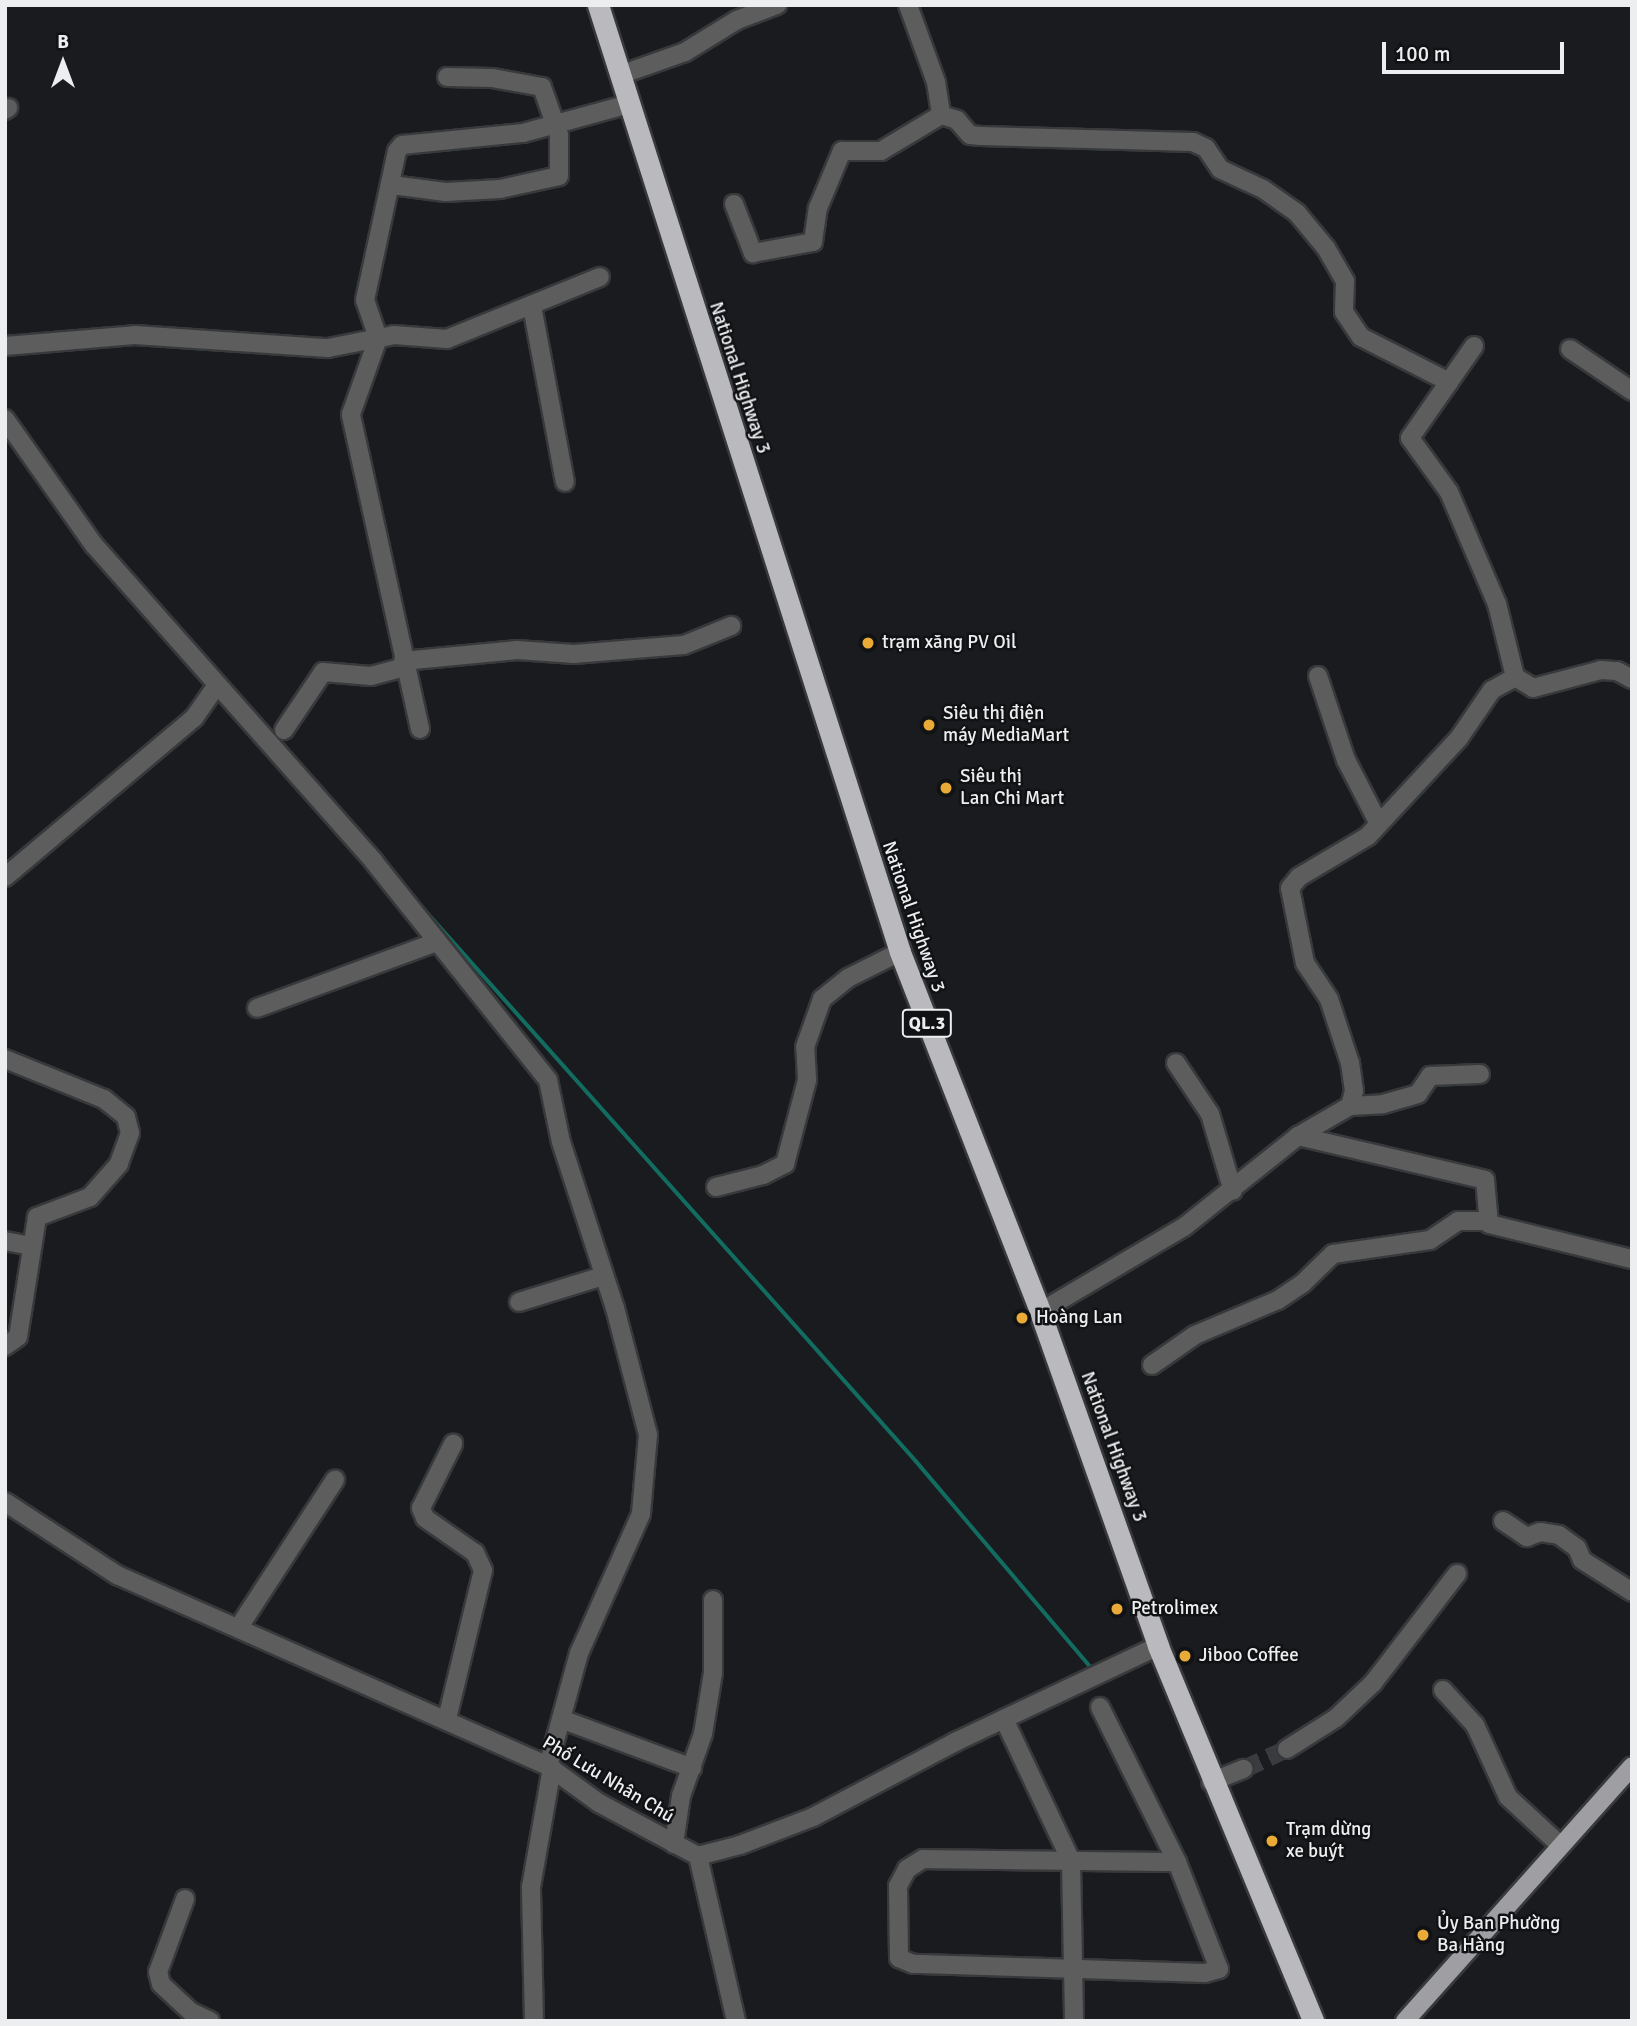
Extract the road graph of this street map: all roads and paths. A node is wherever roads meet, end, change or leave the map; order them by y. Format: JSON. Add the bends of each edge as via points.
{"nodes":[{"id":1,"x":598,"y":5,"type":"edge"},
{"id":2,"x":778,"y":5,"type":"edge"},
{"id":3,"x":908,"y":5,"type":"edge"},
{"id":4,"x":620,"y":75,"type":"junction"},
{"id":5,"x":447,"y":77,"type":"dead end"},
{"id":6,"x":629,"y":104,"type":"junction"},
{"id":7,"x":941,"y":115,"type":"junction"},
{"id":8,"x":553,"y":124,"type":"junction"},
{"id":9,"x":392,"y":185,"type":"junction"},
{"id":10,"x":734,"y":204,"type":"dead end"},
{"id":11,"x":600,"y":277,"type":"dead end"},
{"id":12,"x":532,"y":306,"type":"junction"},
{"id":13,"x":378,"y":338,"type":"junction"},
{"id":14,"x":5,"y":346,"type":"edge"},
{"id":15,"x":1474,"y":346,"type":"dead end"},
{"id":16,"x":1570,"y":349,"type":"dead end"},
{"id":17,"x":1449,"y":382,"type":"junction"},
{"id":18,"x":1632,"y":391,"type":"edge"},
{"id":19,"x":5,"y":419,"type":"edge"},
{"id":20,"x":565,"y":482,"type":"dead end"},
{"id":21,"x":731,"y":626,"type":"dead end"},
{"id":22,"x":404,"y":664,"type":"junction"},
{"id":23,"x":1318,"y":677,"type":"dead end"},
{"id":24,"x":1515,"y":677,"type":"junction"},
{"id":25,"x":1632,"y":680,"type":"edge"},
{"id":26,"x":217,"y":685,"type":"junction"},
{"id":27,"x":420,"y":729,"type":"dead end"},
{"id":28,"x":284,"y":730,"type":"dead end"},
{"id":29,"x":1378,"y":822,"type":"junction"},
{"id":30,"x":5,"y":877,"type":"edge"},
{"id":31,"x":436,"y":942,"type":"junction"},
{"id":32,"x":900,"y":953,"type":"junction"},
{"id":33,"x":257,"y":1008,"type":"dead end"},
{"id":34,"x":5,"y":1059,"type":"edge"},
{"id":35,"x":1176,"y":1063,"type":"dead end"},
{"id":36,"x":1480,"y":1074,"type":"dead end"},
{"id":37,"x":1350,"y":1106,"type":"junction"},
{"id":38,"x":1298,"y":1136,"type":"junction"},
{"id":39,"x":716,"y":1187,"type":"dead end"},
{"id":40,"x":1233,"y":1191,"type":"junction"},
{"id":41,"x":1486,"y":1221,"type":"junction"},
{"id":42,"x":5,"y":1241,"type":"edge"},
{"id":43,"x":30,"y":1246,"type":"junction"},
{"id":44,"x":1632,"y":1259,"type":"edge"},
{"id":45,"x":603,"y":1276,"type":"junction"},
{"id":46,"x":519,"y":1302,"type":"dead end"},
{"id":47,"x":1040,"y":1312,"type":"junction"},
{"id":48,"x":5,"y":1346,"type":"edge"},
{"id":49,"x":1152,"y":1365,"type":"dead end"},
{"id":50,"x":453,"y":1444,"type":"dead end"},
{"id":51,"x":335,"y":1480,"type":"dead end"},
{"id":52,"x":5,"y":1502,"type":"edge"},
{"id":53,"x":1503,"y":1521,"type":"dead end"},
{"id":54,"x":1457,"y":1574,"type":"dead end"},
{"id":55,"x":1632,"y":1591,"type":"edge"},
{"id":56,"x":713,"y":1600,"type":"dead end"},
{"id":57,"x":239,"y":1627,"type":"junction"},
{"id":58,"x":1158,"y":1646,"type":"junction"},
{"id":59,"x":1443,"y":1690,"type":"dead end"},
{"id":60,"x":1100,"y":1707,"type":"dead end"},
{"id":61,"x":447,"y":1719,"type":"junction"},
{"id":62,"x":561,"y":1719,"type":"junction"},
{"id":63,"x":1004,"y":1719,"type":"junction"},
{"id":64,"x":1287,"y":1749,"type":"tunnel mouth"},
{"id":65,"x":1632,"y":1766,"type":"edge"},
{"id":66,"x":550,"y":1767,"type":"junction"},
{"id":67,"x":692,"y":1768,"type":"junction"},
{"id":68,"x":1244,"y":1769,"type":"tunnel mouth"},
{"id":69,"x":1211,"y":1782,"type":"junction"},
{"id":70,"x":674,"y":1844,"type":"junction"},
{"id":71,"x":1561,"y":1846,"type":"junction"},
{"id":72,"x":698,"y":1856,"type":"junction"},
{"id":73,"x":1071,"y":1861,"type":"junction"},
{"id":74,"x":1177,"y":1862,"type":"junction"},
{"id":75,"x":185,"y":1899,"type":"dead end"},
{"id":76,"x":1074,"y":1968,"type":"junction"},
{"id":77,"x":210,"y":2021,"type":"edge"},
{"id":78,"x":534,"y":2021,"type":"edge"},
{"id":79,"x":736,"y":2021,"type":"edge"},
{"id":80,"x":1074,"y":2021,"type":"edge"},
{"id":81,"x":1313,"y":2021,"type":"edge"},
{"id":82,"x":1405,"y":2021,"type":"edge"}],
"edges":[{"from":1,"to":4,"type":"highway","name":"National Highway 3","number":"QL.3"},
{"from":2,"to":4,"type":"street","via":[[737,20],[685,52]]},
{"from":3,"to":7,"type":"street","via":[[936,82]]},
{"from":4,"to":6,"type":"highway","name":"National Highway 3","number":"QL.3"},
{"from":5,"to":8,"type":"street","via":[[492,78],[542,87]]},
{"from":6,"to":8,"type":"street"},
{"from":6,"to":32,"type":"highway","name":"National Highway 3","number":"QL.3"},
{"from":7,"to":10,"type":"street","via":[[881,151],[842,150],[818,208],[813,242],[753,253]]},
{"from":7,"to":17,"type":"street","via":[[957,120],[970,135],[1200,144],[1220,169],[1283,201],[1326,248],[1345,281],[1344,312],[1360,337]]},
{"from":8,"to":9,"type":"street","via":[[523,133],[402,145]]},
{"from":8,"to":9,"type":"street","via":[[559,135],[556,179],[500,190],[446,192]]},
{"from":9,"to":13,"type":"street","via":[[365,300]]},
{"from":11,"to":12,"type":"street"},
{"from":12,"to":13,"type":"street","via":[[447,339],[402,334]]},
{"from":12,"to":20,"type":"street"},
{"from":13,"to":14,"type":"street","via":[[328,348],[150,334]]},
{"from":13,"to":22,"type":"street","via":[[351,414]]},
{"from":15,"to":17,"type":"street"},
{"from":16,"to":18,"type":"street"},
{"from":17,"to":24,"type":"street","via":[[1410,438],[1449,492],[1497,604]]},
{"from":19,"to":26,"type":"street","via":[[82,530]]},
{"from":21,"to":22,"type":"street","via":[[684,645],[574,654],[517,650]]},
{"from":22,"to":27,"type":"street"},
{"from":22,"to":28,"type":"street","via":[[371,676],[323,672]]},
{"from":23,"to":29,"type":"street","via":[[1346,760]]},
{"from":24,"to":25,"type":"street","via":[[1533,688],[1601,670],[1617,671]]},
{"from":24,"to":29,"type":"street","via":[[1492,690],[1459,738]]},
{"from":26,"to":30,"type":"street","via":[[194,718]]},
{"from":26,"to":31,"type":"street","via":[[374,862]]},
{"from":29,"to":37,"type":"street","via":[[1368,836],[1298,877],[1290,888],[1305,963],[1329,999],[1350,1063],[1354,1091]]},
{"from":31,"to":33,"type":"street"},
{"from":31,"to":45,"type":"street","via":[[548,1080],[561,1142]]},
{"from":32,"to":39,"type":"street","via":[[848,978],[822,999],[805,1047],[807,1080],[785,1164]]},
{"from":32,"to":47,"type":"highway","name":"National Highway 3","number":"QL.3"},
{"from":34,"to":43,"type":"street","via":[[104,1099],[130,1125],[119,1164],[85,1200],[37,1217]]},
{"from":35,"to":40,"type":"street","via":[[1210,1114]]},
{"from":36,"to":37,"type":"street","via":[[1430,1076],[1418,1094],[1383,1104]]},
{"from":37,"to":38,"type":"street"},
{"from":38,"to":40,"type":"street"},
{"from":38,"to":41,"type":"street","via":[[1485,1180]]},
{"from":40,"to":47,"type":"street","via":[[1166,1239]]},
{"from":41,"to":44,"type":"street"},
{"from":41,"to":49,"type":"street","via":[[1458,1221],[1430,1240],[1333,1254],[1278,1300],[1195,1335]]},
{"from":42,"to":43,"type":"street"},
{"from":43,"to":48,"type":"street","via":[[18,1337]]},
{"from":45,"to":46,"type":"street"},
{"from":45,"to":62,"type":"street","via":[[648,1435],[645,1496],[636,1530],[579,1653]]},
{"from":47,"to":58,"type":"highway","name":"National Highway 3","number":"QL.3"},
{"from":50,"to":61,"type":"street","via":[[421,1508],[425,1518],[475,1553],[483,1570],[469,1643]]},
{"from":51,"to":57,"type":"street"},
{"from":52,"to":57,"type":"street","name":"Phố Lưu Nhân Chú","via":[[117,1575]]},
{"from":53,"to":55,"type":"street","via":[[1527,1537],[1547,1531],[1559,1535],[1577,1548],[1582,1560]]},
{"from":54,"to":64,"type":"street","via":[[1373,1683],[1336,1718]]},
{"from":56,"to":67,"type":"street","via":[[713,1673]]},
{"from":57,"to":61,"type":"street","name":"Phố Lưu Nhân Chú"},
{"from":58,"to":63,"type":"street"},
{"from":58,"to":69,"type":"highway","name":"National Highway 3","number":"QL.3"},
{"from":59,"to":71,"type":"street","via":[[1475,1725],[1508,1797]]},
{"from":60,"to":74,"type":"street"},
{"from":61,"to":66,"type":"street","name":"Phố Lưu Nhân Chú"},
{"from":62,"to":66,"type":"street"},
{"from":62,"to":67,"type":"street"},
{"from":63,"to":72,"type":"street","via":[[813,1817],[740,1846]]},
{"from":63,"to":73,"type":"street"},
{"from":65,"to":71,"type":"main road"},
{"from":66,"to":70,"type":"street","name":"Phố Lưu Nhân Chú","via":[[599,1803]]},
{"from":66,"to":78,"type":"street","via":[[531,1887]]},
{"from":67,"to":70,"type":"street","via":[[681,1796]]},
{"from":68,"to":69,"type":"street"},
{"from":69,"to":81,"type":"highway","name":"National Highway 3","number":"QL.3"},
{"from":70,"to":72,"type":"street","name":"Phố Lưu Nhân Chú"},
{"from":71,"to":82,"type":"main road"},
{"from":72,"to":79,"type":"street"},
{"from":73,"to":74,"type":"street"},
{"from":73,"to":76,"type":"street"},
{"from":73,"to":76,"type":"street","via":[[932,1858],[917,1862],[901,1876],[898,1886],[896,1951],[899,1958],[913,1964]]},
{"from":74,"to":76,"type":"street","via":[[1219,1969],[1205,1973]]},
{"from":75,"to":77,"type":"street","via":[[158,1972],[161,1984],[191,2012]]},
{"from":76,"to":80,"type":"street"}]}
